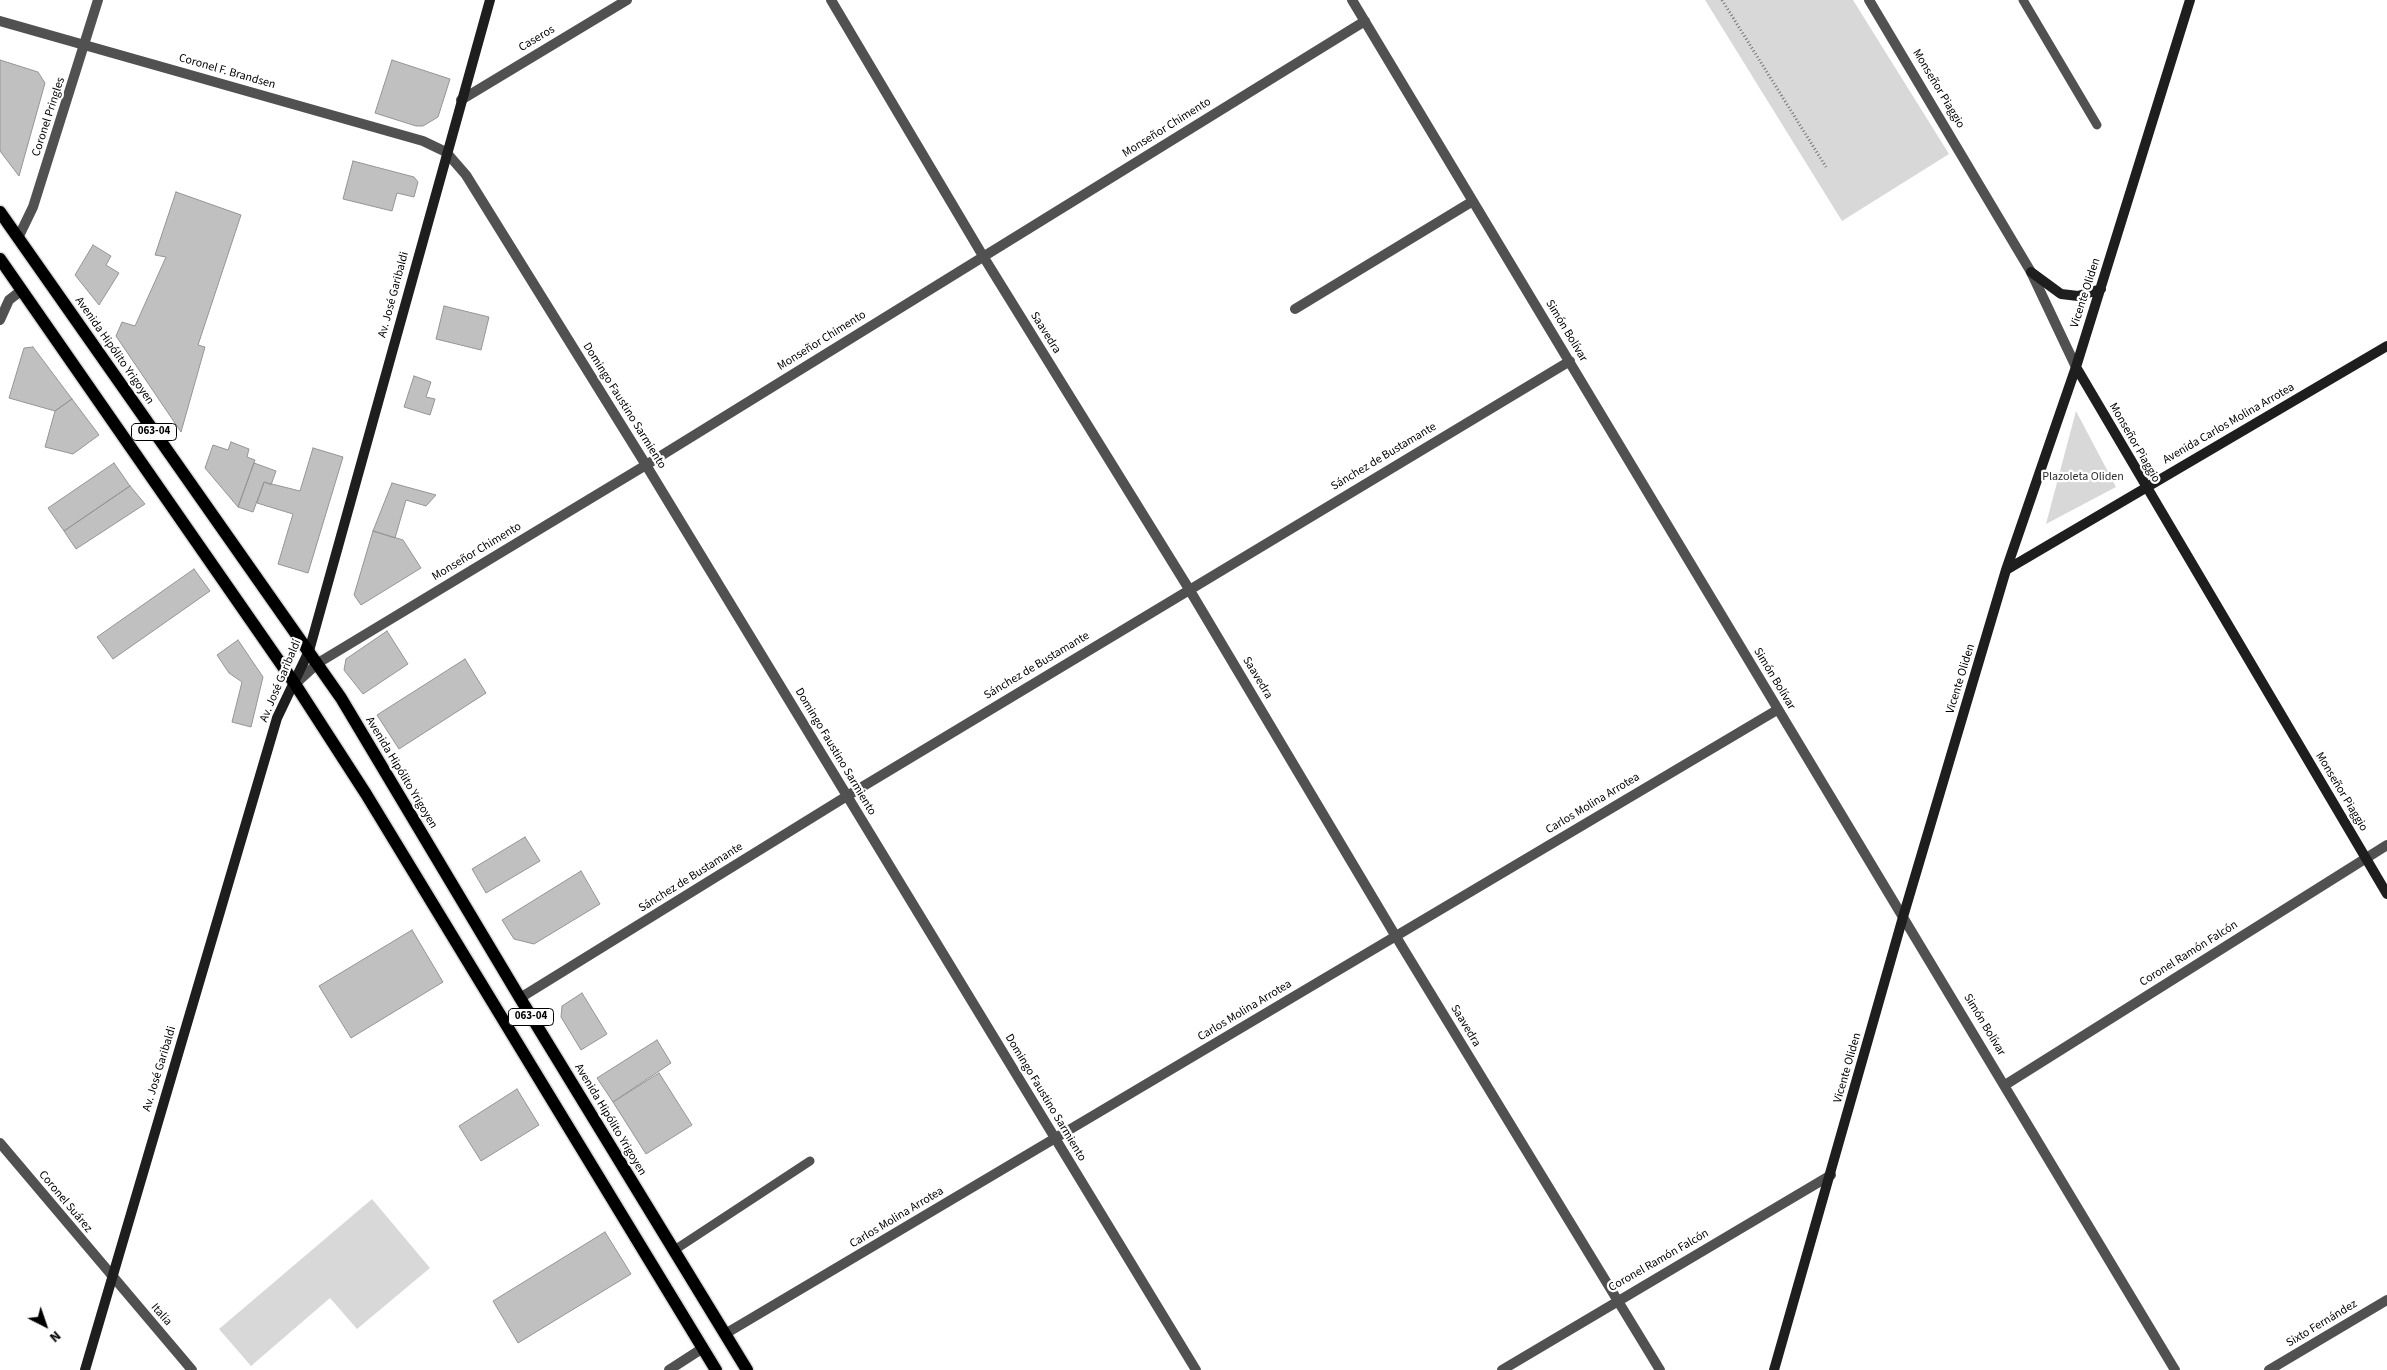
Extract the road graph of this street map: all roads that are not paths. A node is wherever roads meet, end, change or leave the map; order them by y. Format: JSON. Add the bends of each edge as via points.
{"nodes":[{"id":1,"x":98,"y":0,"type":"edge"},
{"id":2,"x":490,"y":0,"type":"edge"},
{"id":3,"x":627,"y":0,"type":"edge"},
{"id":4,"x":831,"y":0,"type":"edge"},
{"id":5,"x":1352,"y":0,"type":"edge"},
{"id":6,"x":1869,"y":0,"type":"edge"},
{"id":7,"x":2023,"y":0,"type":"edge"},
{"id":8,"x":2190,"y":0,"type":"edge"},
{"id":9,"x":1365,"y":21,"type":"junction"},
{"id":10,"x":0,"y":22,"type":"edge"},
{"id":11,"x":85,"y":44,"type":"junction"},
{"id":12,"x":461,"y":100,"type":"junction"},
{"id":13,"x":2097,"y":125,"type":"dead end"},
{"id":14,"x":446,"y":152,"type":"junction"},
{"id":15,"x":1474,"y":202,"type":"junction"},
{"id":16,"x":0,"y":212,"type":"edge"},
{"id":17,"x":18,"y":238,"type":"junction"},
{"id":18,"x":983,"y":256,"type":"junction"},
{"id":19,"x":0,"y":259,"type":"edge"},
{"id":20,"x":2031,"y":272,"type":"junction"},
{"id":21,"x":2101,"y":289,"type":"junction"},
{"id":22,"x":22,"y":290,"type":"junction"},
{"id":23,"x":1295,"y":309,"type":"dead end"},
{"id":24,"x":0,"y":320,"type":"edge"},
{"id":25,"x":2387,"y":346,"type":"edge"},
{"id":26,"x":1570,"y":360,"type":"junction"},
{"id":27,"x":2076,"y":367,"type":"junction"},
{"id":28,"x":646,"y":465,"type":"junction"},
{"id":29,"x":2146,"y":488,"type":"junction"},
{"id":30,"x":2006,"y":570,"type":"junction"},
{"id":31,"x":1188,"y":589,"type":"junction"},
{"id":32,"x":309,"y":651,"type":"junction"},
{"id":33,"x":318,"y":664,"type":"junction"},
{"id":34,"x":295,"y":684,"type":"junction"},
{"id":35,"x":1777,"y":710,"type":"junction"},
{"id":36,"x":847,"y":796,"type":"junction"},
{"id":37,"x":2387,"y":846,"type":"edge"},
{"id":38,"x":2366,"y":858,"type":"junction"},
{"id":39,"x":2387,"y":894,"type":"edge"},
{"id":40,"x":1903,"y":917,"type":"junction"},
{"id":41,"x":1395,"y":935,"type":"junction"},
{"id":42,"x":520,"y":998,"type":"junction"},
{"id":43,"x":2005,"y":1085,"type":"junction"},
{"id":44,"x":1056,"y":1139,"type":"junction"},
{"id":45,"x":0,"y":1143,"type":"edge"},
{"id":46,"x":810,"y":1161,"type":"dead end"},
{"id":47,"x":1831,"y":1175,"type":"junction"},
{"id":48,"x":673,"y":1251,"type":"junction"},
{"id":49,"x":111,"y":1276,"type":"junction"},
{"id":50,"x":1617,"y":1300,"type":"junction"},
{"id":51,"x":2387,"y":1300,"type":"edge"},
{"id":52,"x":725,"y":1334,"type":"junction"},
{"id":53,"x":703,"y":1348,"type":"junction"},
{"id":54,"x":85,"y":1370,"type":"edge"},
{"id":55,"x":192,"y":1370,"type":"edge"},
{"id":56,"x":669,"y":1370,"type":"edge"},
{"id":57,"x":716,"y":1370,"type":"edge"},
{"id":58,"x":746,"y":1370,"type":"edge"},
{"id":59,"x":1196,"y":1370,"type":"edge"},
{"id":60,"x":1502,"y":1370,"type":"edge"},
{"id":61,"x":1660,"y":1370,"type":"edge"},
{"id":62,"x":1774,"y":1370,"type":"edge"},
{"id":63,"x":2175,"y":1370,"type":"edge"},
{"id":64,"x":2269,"y":1370,"type":"edge"}],
"edges":[{"from":1,"to":11,"type":"street","name":"Coronel Pringles"},
{"from":2,"to":12,"type":"street","name":"Av. José Garibaldi"},
{"from":3,"to":12,"type":"street","name":"Caseros"},
{"from":4,"to":18,"type":"street","name":"Saavedra"},
{"from":5,"to":9,"type":"street","name":"Simón Bolívar"},
{"from":6,"to":20,"type":"street","name":"Monseñor Piaggio"},
{"from":7,"to":13,"type":"lane"},
{"from":8,"to":21,"type":"street","name":"Vicente Oliden"},
{"from":9,"to":15,"type":"street","name":"Simón Bolívar"},
{"from":9,"to":18,"type":"street","name":"Monseñor Chimento"},
{"from":10,"to":11,"type":"street","name":"Coronel F. Brandsen"},
{"from":11,"to":14,"type":"street","name":"Coronel F. Brandsen","via":[[423,141]]},
{"from":11,"to":17,"type":"street","name":"Coronel Pringles","via":[[33,207]]},
{"from":12,"to":14,"type":"street","name":"Av. José Garibaldi"},
{"from":14,"to":28,"type":"street","name":"Domingo Faustino Sarmiento","via":[[466,175]]},
{"from":14,"to":32,"type":"street","name":"Av. José Garibaldi"},
{"from":15,"to":23,"type":"street"},
{"from":15,"to":26,"type":"street","name":"Simón Bolívar"},
{"from":16,"to":17,"type":"main road","name":"Avenida Hipólito Yrigoyen","number":"063-04"},
{"from":17,"to":32,"type":"main road","name":"Avenida Hipólito Yrigoyen","number":"063-04"},
{"from":18,"to":28,"type":"street","name":"Monseñor Chimento"},
{"from":18,"to":31,"type":"street","name":"Saavedra"},
{"from":19,"to":22,"type":"main road","number":"063-04"},
{"from":20,"to":21,"type":"street","via":[[2061,294],[2078,296]]},
{"from":20,"to":27,"type":"street","name":"Monseñor Piaggio"},
{"from":21,"to":27,"type":"street","name":"Vicente Oliden"},
{"from":22,"to":24,"type":"street","via":[[8,300]]},
{"from":22,"to":34,"type":"main road","number":"063-04"},
{"from":25,"to":29,"type":"street","name":"Avenida Carlos Molina Arrotea"},
{"from":26,"to":31,"type":"street","name":"Sánchez de Bustamante"},
{"from":26,"to":35,"type":"street","name":"Simón Bolívar"},
{"from":27,"to":29,"type":"street","name":"Monseñor Piaggio"},
{"from":27,"to":30,"type":"street","name":"Vicente Oliden"},
{"from":28,"to":33,"type":"street","name":"Monseñor Chimento"},
{"from":28,"to":36,"type":"street","name":"Domingo Faustino Sarmiento"},
{"from":29,"to":30,"type":"street","name":"Avenida Carlos Molina Arrotea"},
{"from":29,"to":38,"type":"street","name":"Monseñor Piaggio"},
{"from":30,"to":40,"type":"street","name":"Vicente Oliden"},
{"from":31,"to":36,"type":"street","name":"Sánchez de Bustamante"},
{"from":31,"to":41,"type":"street","name":"Saavedra"},
{"from":32,"to":33,"type":"main road","name":"Avenida Hipólito Yrigoyen","number":"063-04"},
{"from":32,"to":34,"type":"street","name":"Av. José Garibaldi"},
{"from":33,"to":34,"type":"street","name":"Monseñor Chimento"},
{"from":33,"to":42,"type":"main road","name":"Avenida Hipólito Yrigoyen","number":"063-04"},
{"from":34,"to":49,"type":"street","name":"Av. José Garibaldi","via":[[277,718]]},
{"from":34,"to":53,"type":"main road","number":"063-04","via":[[366,794]]},
{"from":35,"to":40,"type":"street","name":"Simón Bolívar"},
{"from":35,"to":41,"type":"street","name":"Carlos Molina Arrotea"},
{"from":36,"to":42,"type":"street","name":"Sánchez de Bustamante"},
{"from":36,"to":44,"type":"street","name":"Domingo Faustino Sarmiento"},
{"from":37,"to":38,"type":"street","name":"Coronel Ramón Falcón"},
{"from":38,"to":39,"type":"street","name":"Monseñor Piaggio"},
{"from":38,"to":43,"type":"street","name":"Coronel Ramón Falcón"},
{"from":40,"to":43,"type":"street","name":"Simón Bolívar"},
{"from":40,"to":47,"type":"street","name":"Vicente Oliden"},
{"from":41,"to":44,"type":"street","name":"Carlos Molina Arrotea"},
{"from":41,"to":50,"type":"street","name":"Saavedra"},
{"from":42,"to":48,"type":"main road","name":"Avenida Hipólito Yrigoyen","number":"063-04"},
{"from":43,"to":63,"type":"street","name":"Simón Bolívar"},
{"from":44,"to":52,"type":"street","name":"Carlos Molina Arrotea"},
{"from":44,"to":59,"type":"street","name":"Domingo Faustino Sarmiento"},
{"from":45,"to":49,"type":"street","name":"Coronel Suárez"},
{"from":46,"to":48,"type":"lane"},
{"from":47,"to":50,"type":"street","name":"Coronel Ramón Falcón"},
{"from":47,"to":62,"type":"street","name":"Vicente Oliden"},
{"from":48,"to":52,"type":"main road","name":"Avenida Hipólito Yrigoyen","number":"063-04"},
{"from":49,"to":54,"type":"street","name":"Av. José Garibaldi"},
{"from":49,"to":55,"type":"street","name":"Italia"},
{"from":50,"to":60,"type":"street","name":"Coronel Ramón Falcón"},
{"from":50,"to":61,"type":"street","name":"Saavedra"},
{"from":51,"to":64,"type":"street","name":"Sixto Fernández"},
{"from":52,"to":58,"type":"main road","name":"Avenida Hipólito Yrigoyen","number":"063-04"},
{"from":53,"to":56,"type":"street"},
{"from":53,"to":57,"type":"main road","number":"063-04"}]}
